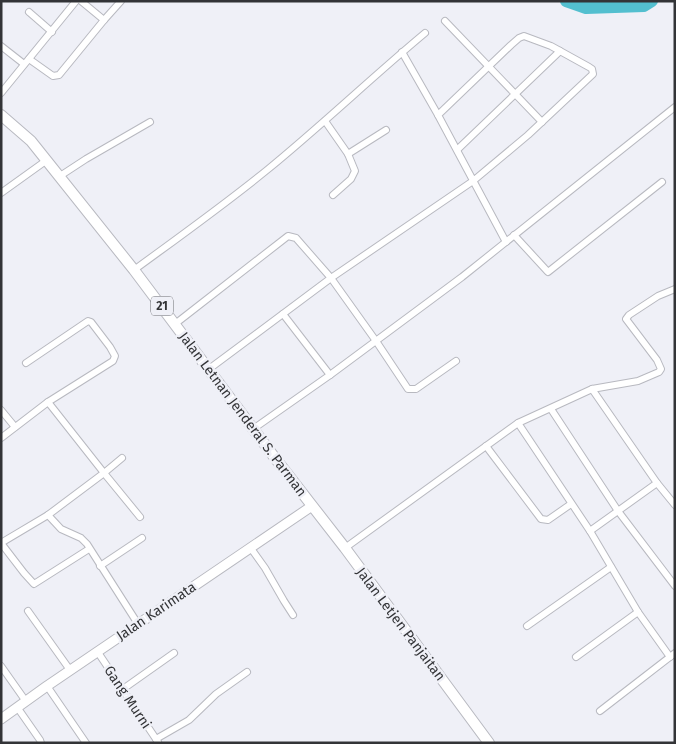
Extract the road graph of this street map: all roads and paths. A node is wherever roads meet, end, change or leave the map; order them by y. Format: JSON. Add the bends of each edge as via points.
{"nodes":[{"id":1,"x":76,"y":1,"type":"edge"},
{"id":2,"x":81,"y":1,"type":"edge"},
{"id":3,"x":121,"y":1,"type":"edge"},
{"id":4,"x":29,"y":12,"type":"dead end"},
{"id":5,"x":104,"y":20,"type":"junction"},
{"id":6,"x":446,"y":21,"type":"dead end"},
{"id":7,"x":52,"y":32,"type":"junction"},
{"id":8,"x":425,"y":34,"type":"dead end"},
{"id":9,"x":1,"y":46,"type":"edge"},
{"id":10,"x":560,"y":51,"type":"junction"},
{"id":11,"x":402,"y":52,"type":"junction"},
{"id":12,"x":26,"y":62,"type":"junction"},
{"id":13,"x":489,"y":66,"type":"junction"},
{"id":14,"x":1,"y":94,"type":"edge"},
{"id":15,"x":515,"y":94,"type":"junction"},
{"id":16,"x":675,"y":107,"type":"edge"},
{"id":17,"x":1,"y":115,"type":"edge"},
{"id":18,"x":438,"y":115,"type":"junction"},
{"id":19,"x":325,"y":121,"type":"junction"},
{"id":20,"x":150,"y":122,"type":"dead end"},
{"id":21,"x":542,"y":122,"type":"junction"},
{"id":22,"x":386,"y":130,"type":"dead end"},
{"id":23,"x":458,"y":149,"type":"junction"},
{"id":24,"x":348,"y":154,"type":"junction"},
{"id":25,"x":46,"y":160,"type":"junction"},
{"id":26,"x":60,"y":176,"type":"junction"},
{"id":27,"x":473,"y":181,"type":"junction"},
{"id":28,"x":662,"y":182,"type":"dead end"},
{"id":29,"x":1,"y":193,"type":"edge"},
{"id":30,"x":332,"y":195,"type":"dead end"},
{"id":31,"x":514,"y":236,"type":"junction"},
{"id":32,"x":506,"y":242,"type":"junction"},
{"id":33,"x":134,"y":270,"type":"junction"},
{"id":34,"x":331,"y":278,"type":"junction"},
{"id":35,"x":675,"y":289,"type":"edge"},
{"id":36,"x":283,"y":314,"type":"junction"},
{"id":37,"x":175,"y":324,"type":"junction"},
{"id":38,"x":376,"y":341,"type":"junction"},
{"id":39,"x":456,"y":360,"type":"dead end"},
{"id":40,"x":26,"y":363,"type":"dead end"},
{"id":41,"x":210,"y":369,"type":"junction"},
{"id":42,"x":330,"y":375,"type":"junction"},
{"id":43,"x":592,"y":389,"type":"junction"},
{"id":44,"x":48,"y":402,"type":"junction"},
{"id":45,"x":551,"y":409,"type":"junction"},
{"id":46,"x":1,"y":410,"type":"edge"},
{"id":47,"x":518,"y":423,"type":"junction"},
{"id":48,"x":15,"y":427,"type":"junction"},
{"id":49,"x":253,"y":429,"type":"junction"},
{"id":50,"x":1,"y":438,"type":"edge"},
{"id":51,"x":486,"y":446,"type":"junction"},
{"id":52,"x":122,"y":458,"type":"dead end"},
{"id":53,"x":104,"y":473,"type":"junction"},
{"id":54,"x":657,"y":483,"type":"junction"},
{"id":55,"x":571,"y":504,"type":"junction"},
{"id":56,"x":675,"y":505,"type":"edge"},
{"id":57,"x":312,"y":506,"type":"junction"},
{"id":58,"x":618,"y":511,"type":"junction"},
{"id":59,"x":48,"y":514,"type":"junction"},
{"id":60,"x":140,"y":517,"type":"dead end"},
{"id":61,"x":590,"y":530,"type":"junction"},
{"id":62,"x":142,"y":538,"type":"dead end"},
{"id":63,"x":1,"y":543,"type":"edge"},
{"id":64,"x":250,"y":547,"type":"junction"},
{"id":65,"x":345,"y":548,"type":"junction"},
{"id":66,"x":89,"y":549,"type":"junction"},
{"id":67,"x":100,"y":566,"type":"junction"},
{"id":68,"x":611,"y":567,"type":"junction"},
{"id":69,"x":675,"y":586,"type":"edge"},
{"id":70,"x":28,"y":611,"type":"dead end"},
{"id":71,"x":638,"y":612,"type":"junction"},
{"id":72,"x":293,"y":614,"type":"dead end"},
{"id":73,"x":138,"y":624,"type":"junction"},
{"id":74,"x":527,"y":626,"type":"dead end"},
{"id":75,"x":97,"y":651,"type":"junction"},
{"id":76,"x":174,"y":653,"type":"dead end"},
{"id":77,"x":672,"y":655,"type":"edge"},
{"id":78,"x":576,"y":657,"type":"dead end"},
{"id":79,"x":1,"y":666,"type":"edge"},
{"id":80,"x":70,"y":670,"type":"junction"},
{"id":81,"x":247,"y":672,"type":"dead end"},
{"id":82,"x":46,"y":686,"type":"junction"},
{"id":83,"x":123,"y":689,"type":"junction"},
{"id":84,"x":25,"y":700,"type":"junction"},
{"id":85,"x":17,"y":707,"type":"junction"},
{"id":86,"x":600,"y":711,"type":"dead end"},
{"id":87,"x":1,"y":719,"type":"edge"},
{"id":88,"x":157,"y":741,"type":"edge"},
{"id":89,"x":41,"y":743,"type":"edge"},
{"id":90,"x":86,"y":743,"type":"edge"},
{"id":91,"x":489,"y":743,"type":"edge"}],
"edges":[{"from":1,"to":7,"type":"street"},
{"from":2,"to":5,"type":"street"},
{"from":3,"to":5,"type":"street"},
{"from":4,"to":7,"type":"street"},
{"from":5,"to":12,"type":"street","via":[[59,75],[53,76]]},
{"from":6,"to":13,"type":"street"},
{"from":7,"to":12,"type":"street"},
{"from":8,"to":11,"type":"street"},
{"from":9,"to":12,"type":"street"},
{"from":10,"to":13,"type":"street","via":[[524,36]]},
{"from":10,"to":15,"type":"street"},
{"from":10,"to":21,"type":"street","via":[[589,67],[593,74]]},
{"from":11,"to":18,"type":"street"},
{"from":11,"to":19,"type":"street"},
{"from":12,"to":14,"type":"street"},
{"from":13,"to":15,"type":"street"},
{"from":13,"to":18,"type":"street"},
{"from":15,"to":21,"type":"street"},
{"from":15,"to":23,"type":"street"},
{"from":16,"to":31,"type":"street"},
{"from":17,"to":25,"type":"highway","name":"Jalan Letnan Jenderal S. Parman","number":"21","via":[[26,136]]},
{"from":18,"to":23,"type":"street"},
{"from":19,"to":24,"type":"street"},
{"from":19,"to":33,"type":"street","via":[[219,209]]},
{"from":20,"to":26,"type":"street"},
{"from":21,"to":27,"type":"street"},
{"from":22,"to":24,"type":"street"},
{"from":23,"to":27,"type":"street"},
{"from":24,"to":30,"type":"street","via":[[355,173]]},
{"from":25,"to":26,"type":"highway","name":"Jalan Letnan Jenderal S. Parman","number":"21"},
{"from":25,"to":29,"type":"street"},
{"from":26,"to":33,"type":"highway","name":"Jalan Letnan Jenderal S. Parman","number":"21"},
{"from":27,"to":32,"type":"street"},
{"from":27,"to":34,"type":"street"},
{"from":28,"to":31,"type":"street","via":[[548,272]]},
{"from":31,"to":32,"type":"street"},
{"from":32,"to":38,"type":"street"},
{"from":33,"to":37,"type":"highway","name":"Jalan Letnan Jenderal S. Parman","number":"21"},
{"from":34,"to":36,"type":"street"},
{"from":34,"to":37,"type":"street","via":[[296,238],[288,236]]},
{"from":34,"to":38,"type":"street"},
{"from":35,"to":43,"type":"street","via":[[658,296],[626,319],[657,360],[659,372],[638,381]]},
{"from":36,"to":41,"type":"street"},
{"from":36,"to":42,"type":"street"},
{"from":37,"to":41,"type":"highway","name":"Jalan Letnan Jenderal S. Parman","number":"21"},
{"from":38,"to":39,"type":"street","via":[[410,390]]},
{"from":38,"to":42,"type":"street"},
{"from":40,"to":44,"type":"street","via":[[88,321],[110,347],[115,356],[112,361]]},
{"from":41,"to":49,"type":"highway","name":"Jalan Letnan Jenderal S. Parman","number":"21"},
{"from":42,"to":49,"type":"street"},
{"from":43,"to":45,"type":"street"},
{"from":43,"to":54,"type":"street"},
{"from":44,"to":48,"type":"street"},
{"from":44,"to":53,"type":"street"},
{"from":45,"to":47,"type":"street"},
{"from":45,"to":58,"type":"street"},
{"from":46,"to":48,"type":"street"},
{"from":47,"to":51,"type":"street"},
{"from":47,"to":55,"type":"street"},
{"from":48,"to":50,"type":"street"},
{"from":49,"to":57,"type":"highway","name":"Jalan Letnan Jenderal S. Parman","number":"21"},
{"from":51,"to":55,"type":"street","via":[[541,519],[548,520]]},
{"from":51,"to":65,"type":"street"},
{"from":52,"to":53,"type":"street"},
{"from":53,"to":59,"type":"street"},
{"from":53,"to":60,"type":"street"},
{"from":54,"to":56,"type":"street"},
{"from":54,"to":58,"type":"street"},
{"from":55,"to":61,"type":"street"},
{"from":57,"to":64,"type":"main road","name":"Jalan Karimata"},
{"from":57,"to":65,"type":"highway","name":"Jalan Letjen Panjaitan","number":"21"},
{"from":58,"to":61,"type":"street"},
{"from":58,"to":69,"type":"street"},
{"from":59,"to":63,"type":"street"},
{"from":59,"to":66,"type":"street","via":[[61,529],[81,538]]},
{"from":61,"to":68,"type":"street"},
{"from":62,"to":67,"type":"street"},
{"from":63,"to":66,"type":"street","via":[[34,584]]},
{"from":64,"to":72,"type":"street"},
{"from":64,"to":73,"type":"main road","name":"Jalan Karimata"},
{"from":65,"to":91,"type":"highway","name":"Jalan Letjen Panjaitan","number":"21"},
{"from":66,"to":67,"type":"street"},
{"from":67,"to":73,"type":"street"},
{"from":68,"to":71,"type":"street"},
{"from":68,"to":74,"type":"street"},
{"from":70,"to":80,"type":"street"},
{"from":71,"to":77,"type":"street"},
{"from":71,"to":78,"type":"street"},
{"from":73,"to":75,"type":"main road","name":"Jalan Karimata"},
{"from":75,"to":80,"type":"main road","name":"Jalan Karimata"},
{"from":75,"to":83,"type":"street","name":"Gang Murni"},
{"from":76,"to":83,"type":"street"},
{"from":77,"to":86,"type":"street"},
{"from":79,"to":84,"type":"street"},
{"from":80,"to":82,"type":"main road","name":"Jalan Karimata"},
{"from":81,"to":88,"type":"street","via":[[216,694],[189,720]]},
{"from":82,"to":84,"type":"main road","name":"Jalan Karimata"},
{"from":82,"to":90,"type":"street"},
{"from":83,"to":88,"type":"street","name":"Gang Murni"},
{"from":84,"to":85,"type":"main road","name":"Jalan Karimata"},
{"from":85,"to":87,"type":"main road","name":"Jalan Karimata"},
{"from":85,"to":89,"type":"street"}]}
